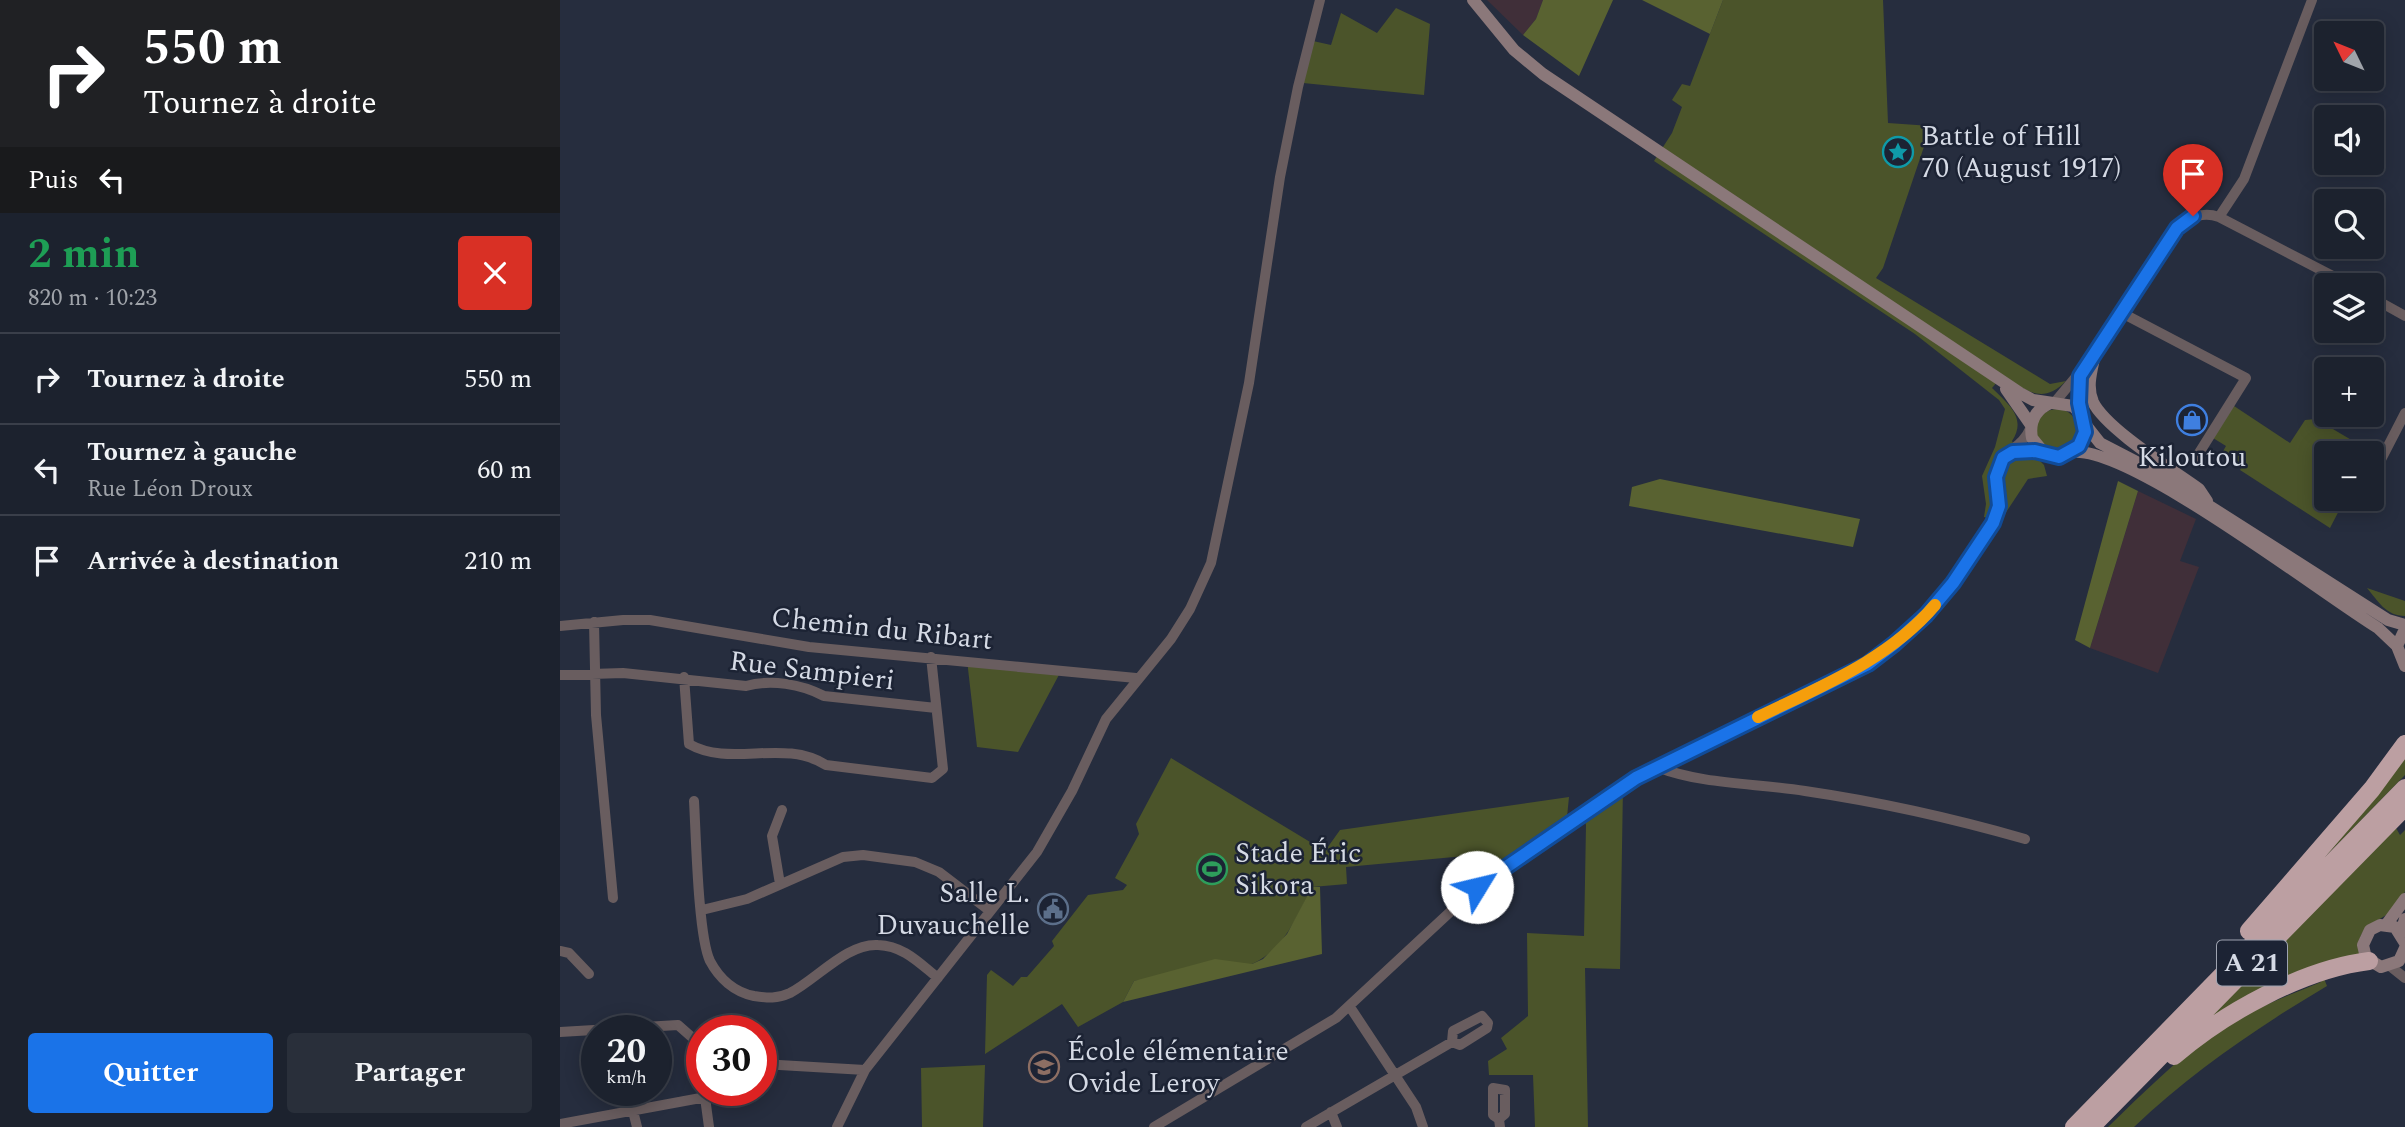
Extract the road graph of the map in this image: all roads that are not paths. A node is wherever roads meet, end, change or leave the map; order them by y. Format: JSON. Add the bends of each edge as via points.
{"nodes":[{"id":1,"x":1320,"y":0,"type":"edge"},
{"id":2,"x":1473,"y":0,"type":"edge"},
{"id":3,"x":2312,"y":0,"type":"edge"},
{"id":4,"x":2219,"y":217,"type":"junction"},
{"id":5,"x":2327,"y":273,"type":"edge"},
{"id":6,"x":2384,"y":304,"type":"edge"},
{"id":7,"x":2122,"y":313,"type":"junction"},
{"id":8,"x":2405,"y":316,"type":"edge"},
{"id":9,"x":2095,"y":354,"type":"junction"},
{"id":10,"x":1994,"y":376,"type":"junction"},
{"id":11,"x":2080,"y":376,"type":"junction"},
{"id":12,"x":2053,"y":403,"type":"junction"},
{"id":13,"x":2405,"y":413,"type":"edge"},
{"id":14,"x":2082,"y":419,"type":"junction"},
{"id":15,"x":2031,"y":426,"type":"junction"},
{"id":16,"x":2013,"y":452,"type":"junction"},
{"id":17,"x":2073,"y":452,"type":"junction"},
{"id":18,"x":2045,"y":454,"type":"junction"},
{"id":19,"x":2384,"y":454,"type":"edge"},
{"id":20,"x":2194,"y":461,"type":"dead end"},
{"id":21,"x":2211,"y":507,"type":"junction"},
{"id":22,"x":594,"y":622,"type":"junction"},
{"id":23,"x":560,"y":626,"type":"edge"},
{"id":24,"x":2405,"y":627,"type":"edge"},
{"id":25,"x":2397,"y":646,"type":"junction"},
{"id":26,"x":931,"y":657,"type":"junction"},
{"id":27,"x":2405,"y":666,"type":"edge"},
{"id":28,"x":597,"y":674,"type":"junction"},
{"id":29,"x":560,"y":675,"type":"edge"},
{"id":30,"x":684,"y":677,"type":"junction"},
{"id":31,"x":1136,"y":678,"type":"junction"},
{"id":32,"x":936,"y":708,"type":"junction"},
{"id":33,"x":2405,"y":744,"type":"edge"},
{"id":34,"x":1657,"y":767,"type":"junction"},
{"id":35,"x":2405,"y":788,"type":"edge"},
{"id":36,"x":694,"y":801,"type":"dead end"},
{"id":37,"x":2405,"y":807,"type":"edge"},
{"id":38,"x":782,"y":810,"type":"dead end"},
{"id":39,"x":2025,"y":839,"type":"dead end"},
{"id":40,"x":780,"y":884,"type":"junction"},
{"id":41,"x":613,"y":898,"type":"dead end"},
{"id":42,"x":2405,"y":899,"type":"edge"},
{"id":43,"x":702,"y":910,"type":"junction"},
{"id":44,"x":990,"y":912,"type":"junction"},
{"id":45,"x":2405,"y":919,"type":"edge"},
{"id":46,"x":2386,"y":925,"type":"junction"},
{"id":47,"x":2404,"y":947,"type":"edge"},
{"id":48,"x":560,"y":951,"type":"edge"},
{"id":49,"x":2370,"y":961,"type":"junction"},
{"id":50,"x":2389,"y":967,"type":"junction"},
{"id":51,"x":589,"y":974,"type":"dead end"},
{"id":52,"x":938,"y":978,"type":"junction"},
{"id":53,"x":2405,"y":978,"type":"edge"},
{"id":54,"x":1350,"y":1007,"type":"junction"},
{"id":55,"x":560,"y":1032,"type":"edge"},
{"id":56,"x":686,"y":1032,"type":"edge"},
{"id":57,"x":1452,"y":1042,"type":"dead end"},
{"id":58,"x":777,"y":1065,"type":"edge"},
{"id":59,"x":2131,"y":1065,"type":"junction"},
{"id":60,"x":866,"y":1070,"type":"junction"},
{"id":61,"x":1395,"y":1077,"type":"junction"},
{"id":62,"x":686,"y":1096,"type":"edge"},
{"id":63,"x":706,"y":1106,"type":"edge"},
{"id":64,"x":633,"y":1111,"type":"junction"},
{"id":65,"x":1331,"y":1112,"type":"junction"},
{"id":66,"x":2095,"y":1123,"type":"edge"},
{"id":67,"x":563,"y":1125,"type":"edge"},
{"id":68,"x":637,"y":1127,"type":"edge"},
{"id":69,"x":709,"y":1127,"type":"edge"},
{"id":70,"x":837,"y":1127,"type":"edge"},
{"id":71,"x":1154,"y":1127,"type":"edge"},
{"id":72,"x":1306,"y":1127,"type":"edge"},
{"id":73,"x":1337,"y":1127,"type":"edge"},
{"id":74,"x":1423,"y":1127,"type":"edge"},
{"id":75,"x":2074,"y":1127,"type":"edge"}],
"edges":[{"from":1,"to":31,"type":"street","via":[[1280,177],[1249,383],[1211,563],[1171,639]]},
{"from":2,"to":10,"type":"main road","via":[[1514,50],[1544,74]]},
{"from":3,"to":4,"type":"street","via":[[2244,179]]},
{"from":4,"to":5,"type":"street"},
{"from":4,"to":7,"type":"street","via":[[2193,216],[2177,228]]},
{"from":6,"to":8,"type":"street"},
{"from":7,"to":9,"type":"street"},
{"from":7,"to":20,"type":"street","via":[[2246,379]]},
{"from":9,"to":11,"type":"street"},
{"from":9,"to":21,"type":"main road","via":[[2090,388],[2104,419],[2199,489]]},
{"from":10,"to":12,"type":"main road","via":[[2033,400]]},
{"from":10,"to":15,"type":"main road","via":[[2021,406]]},
{"from":11,"to":12,"type":"street"},
{"from":11,"to":14,"type":"street"},
{"from":12,"to":14,"type":"main road","via":[[2069,404]]},
{"from":12,"to":15,"type":"main road","via":[[2040,409]]},
{"from":13,"to":19,"type":"street"},
{"from":14,"to":17,"type":"main road","via":[[2083,439]]},
{"from":14,"to":21,"type":"main road","via":[[2100,443]]},
{"from":15,"to":16,"type":"street"},
{"from":15,"to":18,"type":"main road","via":[[2034,443]]},
{"from":16,"to":18,"type":"street"},
{"from":16,"to":34,"type":"street","via":[[1998,465],[1999,506],[1993,523],[1953,583],[1894,644],[1868,664]]},
{"from":17,"to":18,"type":"main road","via":[[2059,457]]},
{"from":17,"to":25,"type":"main road","via":[[2098,454],[2152,479],[2378,628]]},
{"from":21,"to":24,"type":"main road"},
{"from":22,"to":23,"type":"street","name":"Chemin du Ribart"},
{"from":22,"to":26,"type":"street","name":"Chemin du Ribart","via":[[650,620],[809,647]]},
{"from":22,"to":28,"type":"street"},
{"from":24,"to":25,"type":"main road"},
{"from":25,"to":27,"type":"main road"},
{"from":26,"to":31,"type":"street","name":"Chemin du Ribart"},
{"from":26,"to":32,"type":"street","name":"Rue Sampieri"},
{"from":28,"to":29,"type":"street","name":"Rue Sampieri"},
{"from":28,"to":30,"type":"street","name":"Rue Sampieri"},
{"from":28,"to":41,"type":"street","via":[[596,715]]},
{"from":30,"to":32,"type":"street","name":"Rue Sampieri","via":[[746,686],[762,682],[809,688],[824,696]]},
{"from":30,"to":32,"type":"street","name":"Rue Sampieri","via":[[689,744],[700,750],[750,755],[771,751],[813,757],[825,765],[932,778],[943,769]]},
{"from":31,"to":44,"type":"street","via":[[1094,738],[1051,830]]},
{"from":33,"to":59,"type":"highway","via":[[2334,834]]},
{"from":34,"to":39,"type":"street","via":[[1698,779],[1883,802]]},
{"from":34,"to":54,"type":"street","via":[[1477,887]]},
{"from":35,"to":59,"type":"highway","number":"A 21"},
{"from":36,"to":43,"type":"street"},
{"from":37,"to":66,"type":"highway","number":"A 21"},
{"from":38,"to":40,"type":"street","via":[[772,836]]},
{"from":40,"to":43,"type":"street","via":[[747,899]]},
{"from":40,"to":44,"type":"street","via":[[843,857],[889,858],[939,872]]},
{"from":42,"to":46,"type":"main road"},
{"from":43,"to":52,"type":"street","via":[[708,958],[721,978],[743,994],[773,999],[790,993],[861,947],[878,944],[910,954]]},
{"from":44,"to":52,"type":"street"},
{"from":45,"to":47,"type":"main road"},
{"from":46,"to":47,"type":"main road"},
{"from":46,"to":49,"type":"main road","via":[[2370,930],[2365,937],[2363,950]]},
{"from":47,"to":50,"type":"main road"},
{"from":48,"to":51,"type":"street","via":[[569,953]]},
{"from":49,"to":50,"type":"main road"},
{"from":49,"to":66,"type":"highway","via":[[2337,968],[2235,1012],[2189,1043]]},
{"from":50,"to":53,"type":"street"},
{"from":52,"to":60,"type":"street"},
{"from":54,"to":61,"type":"street"},
{"from":54,"to":71,"type":"street"},
{"from":55,"to":56,"type":"street","via":[[678,1025]]},
{"from":57,"to":61,"type":"street"},
{"from":58,"to":60,"type":"street"},
{"from":59,"to":75,"type":"highway","number":"A 21"},
{"from":60,"to":70,"type":"street"},
{"from":61,"to":65,"type":"street"},
{"from":61,"to":74,"type":"street","via":[[1416,1107]]},
{"from":62,"to":64,"type":"street"},
{"from":63,"to":69,"type":"street"},
{"from":64,"to":67,"type":"street"},
{"from":64,"to":68,"type":"street"},
{"from":65,"to":72,"type":"street"},
{"from":65,"to":73,"type":"street"}]}
